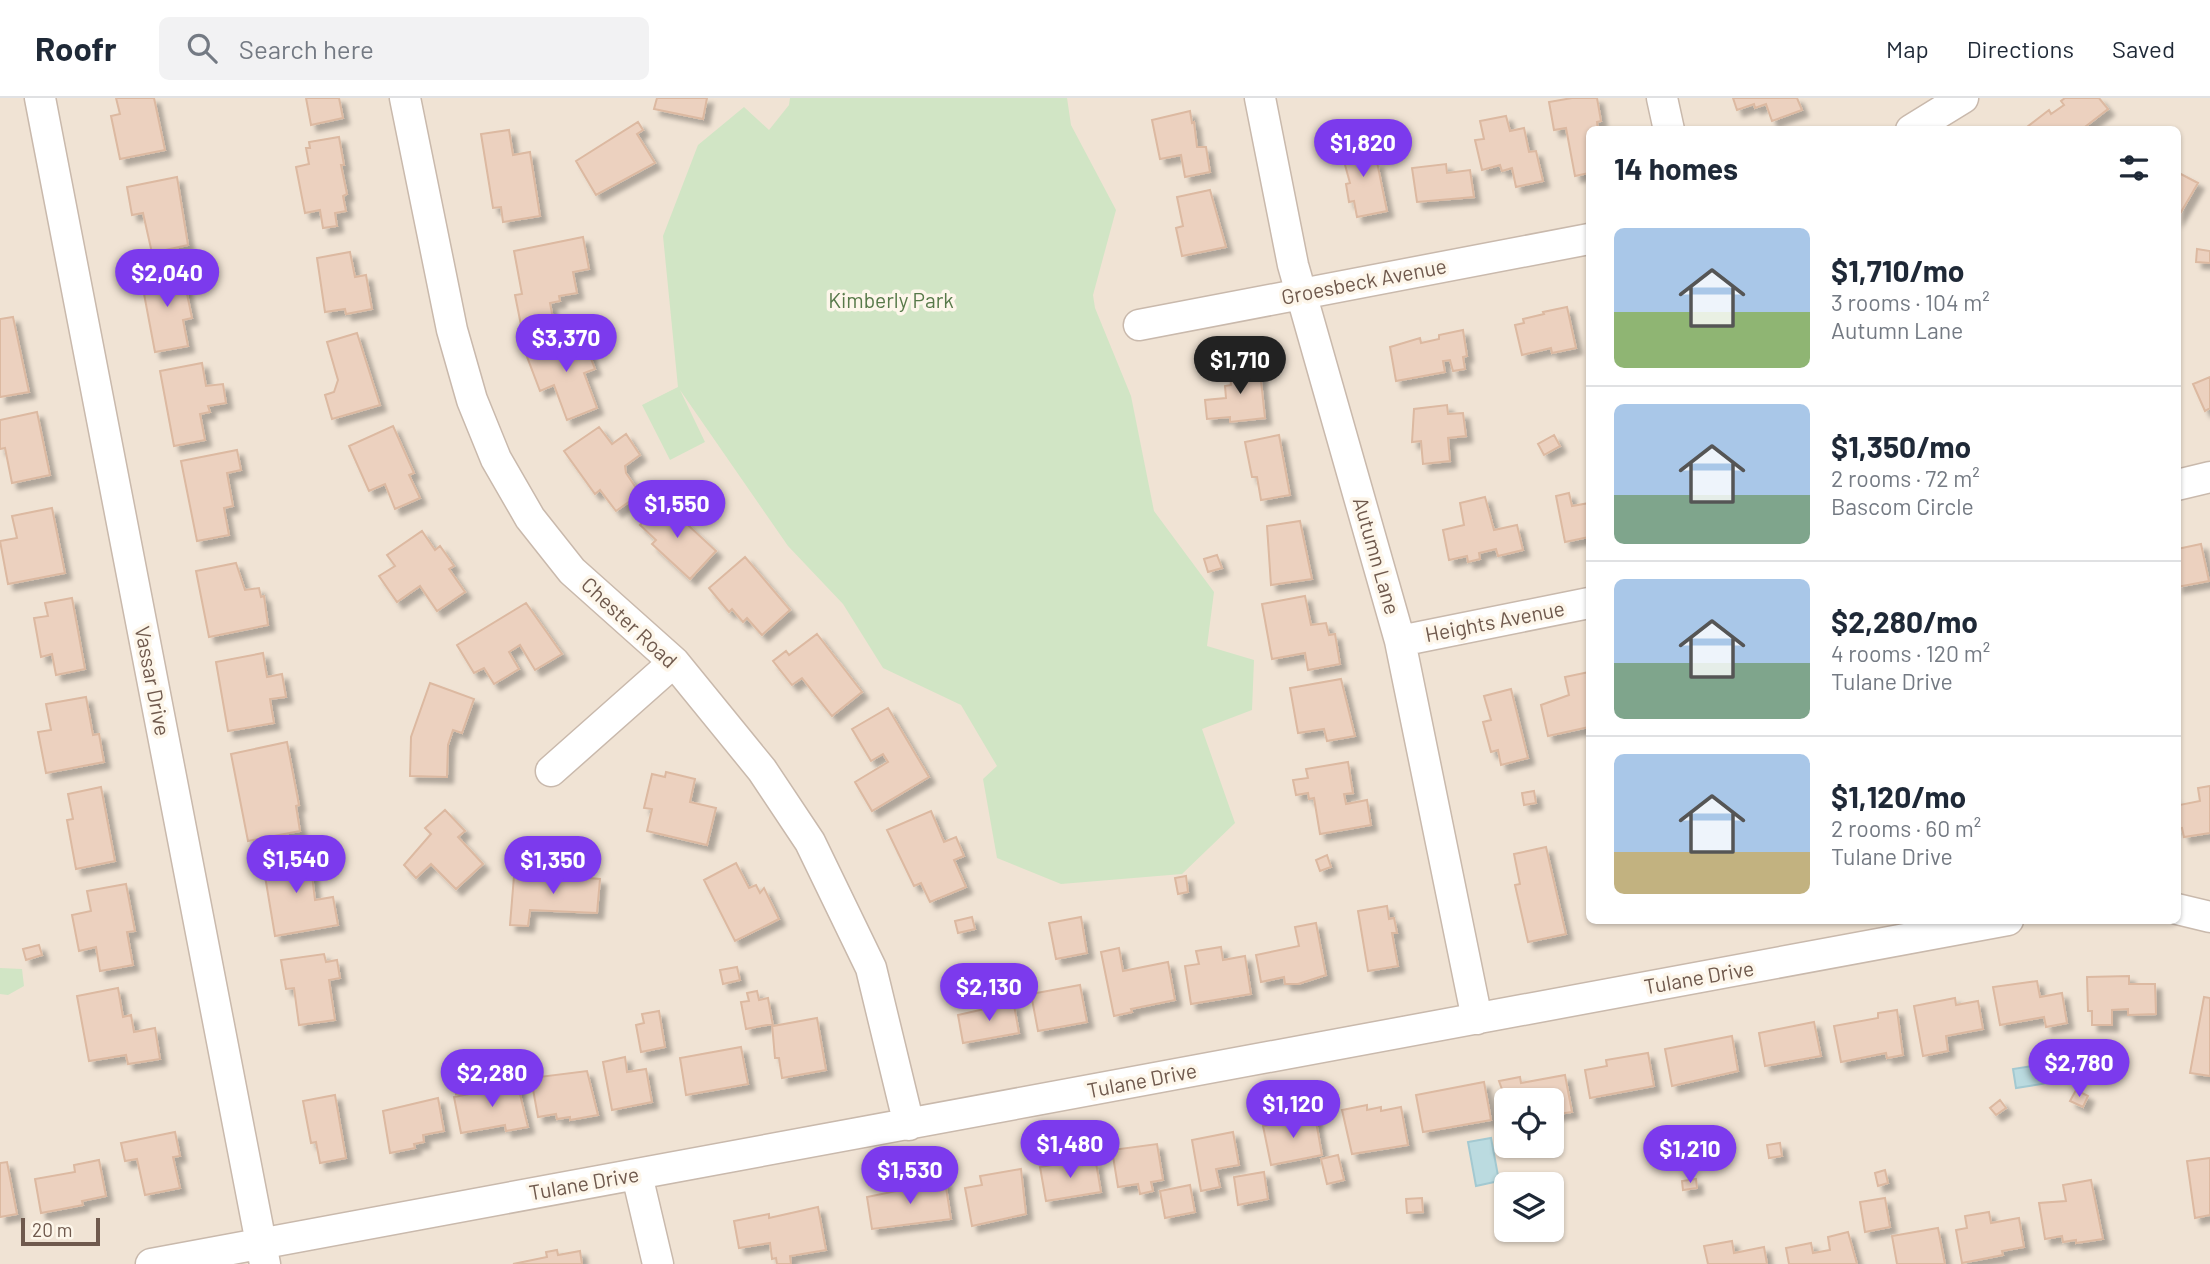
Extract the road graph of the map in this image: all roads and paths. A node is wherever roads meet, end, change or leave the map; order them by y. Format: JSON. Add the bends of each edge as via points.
{"nodes":[{"id":1,"x":40,"y":98,"type":"edge"},
{"id":2,"x":405,"y":98,"type":"edge"},
{"id":3,"x":1260,"y":98,"type":"edge"},
{"id":4,"x":1662,"y":98,"type":"edge"},
{"id":5,"x":1963,"y":98,"type":"edge"},
{"id":6,"x":1668,"y":126,"type":"edge"},
{"id":7,"x":1918,"y":126,"type":"edge"},
{"id":8,"x":1586,"y":240,"type":"edge"},
{"id":9,"x":1302,"y":295,"type":"junction"},
{"id":10,"x":1139,"y":325,"type":"dead end"},
{"id":11,"x":2210,"y":477,"type":"edge"},
{"id":12,"x":2181,"y":484,"type":"edge"},
{"id":13,"x":1586,"y":604,"type":"edge"},
{"id":14,"x":1400,"y":641,"type":"junction"},
{"id":15,"x":674,"y":662,"type":"junction"},
{"id":16,"x":551,"y":771,"type":"dead end"},
{"id":17,"x":2181,"y":910,"type":"edge"},
{"id":18,"x":2210,"y":917,"type":"edge"},
{"id":19,"x":1986,"y":924,"type":"edge"},
{"id":20,"x":1477,"y":1018,"type":"junction"},
{"id":21,"x":909,"y":1125,"type":"junction"},
{"id":22,"x":638,"y":1175,"type":"junction"},
{"id":23,"x":263,"y":1254,"type":"edge"},
{"id":24,"x":151,"y":1264,"type":"edge"},
{"id":25,"x":658,"y":1264,"type":"edge"}],
"edges":[{"from":1,"to":23,"type":"street","name":"Vassar Drive"},
{"from":2,"to":15,"type":"street","name":"Chester Road","via":[[452,330],[472,400],[496,458],[530,518],[572,571]]},
{"from":3,"to":9,"type":"street","name":"Autumn Lane"},
{"from":4,"to":6,"type":"street"},
{"from":5,"to":7,"type":"street"},
{"from":8,"to":9,"type":"street","name":"Groesbeck Avenue"},
{"from":9,"to":10,"type":"street","name":"Groesbeck Avenue"},
{"from":9,"to":14,"type":"street","name":"Autumn Lane"},
{"from":11,"to":12,"type":"street"},
{"from":13,"to":14,"type":"street","name":"Heights Avenue"},
{"from":14,"to":20,"type":"street","name":"Autumn Lane"},
{"from":15,"to":16,"type":"street"},
{"from":15,"to":21,"type":"street","name":"Chester Road","via":[[762,769],[810,842],[871,968]]},
{"from":17,"to":18,"type":"street"},
{"from":19,"to":20,"type":"street","name":"Tulane Drive"},
{"from":20,"to":21,"type":"street","name":"Tulane Drive"},
{"from":21,"to":22,"type":"street","name":"Tulane Drive"},
{"from":22,"to":23,"type":"street","name":"Tulane Drive"},
{"from":22,"to":25,"type":"street"},
{"from":23,"to":24,"type":"street","name":"Tulane Drive"}]}
